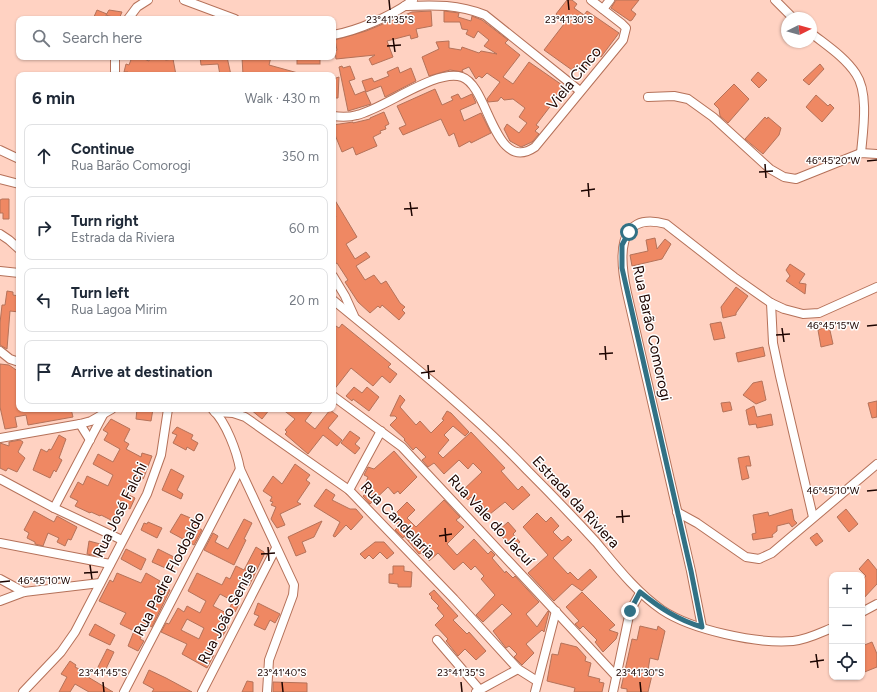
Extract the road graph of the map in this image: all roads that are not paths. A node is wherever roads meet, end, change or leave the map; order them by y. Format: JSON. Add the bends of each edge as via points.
{"nodes":[{"id":1,"x":148,"y":0,"type":"edge"},
{"id":2,"x":184,"y":0,"type":"edge"},
{"id":3,"x":413,"y":0,"type":"edge"},
{"id":4,"x":591,"y":0,"type":"edge"},
{"id":5,"x":610,"y":0,"type":"edge"},
{"id":6,"x":775,"y":0,"type":"edge"},
{"id":7,"x":405,"y":6,"type":"junction"},
{"id":8,"x":603,"y":9,"type":"junction"},
{"id":9,"x":787,"y":12,"type":"edge"},
{"id":10,"x":130,"y":16,"type":"edge"},
{"id":11,"x":227,"y":16,"type":"edge"},
{"id":12,"x":336,"y":34,"type":"edge"},
{"id":13,"x":817,"y":37,"type":"edge"},
{"id":14,"x":115,"y":60,"type":"edge"},
{"id":15,"x":115,"y":72,"type":"edge"},
{"id":16,"x":580,"y":92,"type":"junction"},
{"id":17,"x":648,"y":98,"type":"dead end"},
{"id":18,"x":336,"y":116,"type":"edge"},
{"id":19,"x":0,"y":150,"type":"edge"},
{"id":20,"x":861,"y":153,"type":"junction"},
{"id":21,"x":877,"y":154,"type":"edge"},
{"id":22,"x":16,"y":158,"type":"edge"},
{"id":23,"x":0,"y":179,"type":"edge"},
{"id":24,"x":16,"y":183,"type":"edge"},
{"id":25,"x":0,"y":234,"type":"edge"},
{"id":26,"x":16,"y":246,"type":"edge"},
{"id":27,"x":0,"y":271,"type":"edge"},
{"id":28,"x":16,"y":273,"type":"edge"},
{"id":29,"x":336,"y":281,"type":"edge"},
{"id":30,"x":877,"y":287,"type":"edge"},
{"id":31,"x":336,"y":302,"type":"edge"},
{"id":32,"x":771,"y":303,"type":"junction"},
{"id":33,"x":356,"y":318,"type":"junction"},
{"id":34,"x":0,"y":351,"type":"edge"},
{"id":35,"x":16,"y":361,"type":"edge"},
{"id":36,"x":336,"y":398,"type":"edge"},
{"id":37,"x":108,"y":412,"type":"edge"},
{"id":38,"x":168,"y":412,"type":"edge"},
{"id":39,"x":214,"y":412,"type":"edge"},
{"id":40,"x":226,"y":412,"type":"edge"},
{"id":41,"x":103,"y":415,"type":"junction"},
{"id":42,"x":80,"y":424,"type":"junction"},
{"id":43,"x":381,"y":431,"type":"junction"},
{"id":44,"x":0,"y":438,"type":"edge"},
{"id":45,"x":90,"y":440,"type":"junction"},
{"id":46,"x":877,"y":464,"type":"edge"},
{"id":47,"x":240,"y":469,"type":"junction"},
{"id":48,"x":0,"y":479,"type":"edge"},
{"id":49,"x":349,"y":490,"type":"junction"},
{"id":50,"x":54,"y":508,"type":"junction"},
{"id":51,"x":677,"y":512,"type":"junction"},
{"id":52,"x":813,"y":517,"type":"junction"},
{"id":53,"x":122,"y":540,"type":"junction"},
{"id":54,"x":0,"y":543,"type":"edge"},
{"id":55,"x":276,"y":548,"type":"junction"},
{"id":56,"x":110,"y":564,"type":"junction"},
{"id":57,"x":0,"y":579,"type":"edge"},
{"id":58,"x":100,"y":583,"type":"junction"},
{"id":59,"x":24,"y":592,"type":"junction"},
{"id":60,"x":640,"y":592,"type":"junction"},
{"id":61,"x":0,"y":601,"type":"edge"},
{"id":62,"x":877,"y":604,"type":"edge"},
{"id":63,"x":865,"y":610,"type":"edge"},
{"id":64,"x":556,"y":611,"type":"junction"},
{"id":65,"x":702,"y":627,"type":"junction"},
{"id":66,"x":829,"y":629,"type":"edge"},
{"id":67,"x":437,"y":640,"type":"dead end"},
{"id":68,"x":518,"y":669,"type":"junction"},
{"id":69,"x":616,"y":676,"type":"junction"},
{"id":70,"x":537,"y":681,"type":"junction"},
{"id":71,"x":478,"y":691,"type":"edge"},
{"id":72,"x":22,"y":692,"type":"edge"},
{"id":73,"x":124,"y":692,"type":"edge"},
{"id":74,"x":202,"y":692,"type":"edge"},
{"id":75,"x":267,"y":692,"type":"edge"},
{"id":76,"x":535,"y":692,"type":"edge"},
{"id":77,"x":613,"y":692,"type":"edge"}],
"edges":[{"from":1,"to":10,"type":"street","via":[[137,7]]},
{"from":2,"to":11,"type":"street"},
{"from":3,"to":7,"type":"street"},
{"from":4,"to":8,"type":"street"},
{"from":5,"to":8,"type":"street"},
{"from":6,"to":9,"type":"street"},
{"from":7,"to":12,"type":"street","via":[[364,25]]},
{"from":7,"to":16,"type":"street","via":[[448,5],[467,8],[485,15]]},
{"from":8,"to":16,"type":"street","name":"Viela Cinco","via":[[626,28],[623,40]]},
{"from":13,"to":20,"type":"street","via":[[844,60],[857,76],[863,101]]},
{"from":14,"to":15,"type":"street"},
{"from":16,"to":18,"type":"street","name":"Viela Cinco","via":[[535,147],[524,154],[506,146],[495,131],[476,91],[462,77],[450,76],[433,81],[358,115]]},
{"from":17,"to":20,"type":"street","via":[[674,96],[688,99],[713,117],[770,169],[784,177],[796,179]]},
{"from":19,"to":22,"type":"street"},
{"from":20,"to":21,"type":"street"},
{"from":23,"to":24,"type":"street"},
{"from":25,"to":26,"type":"street"},
{"from":27,"to":28,"type":"street"},
{"from":29,"to":33,"type":"street"},
{"from":30,"to":32,"type":"street","name":"Rua Barão Comorogi","via":[[819,313],[803,314]]},
{"from":31,"to":33,"type":"street","name":"Estrada da Riviera"},
{"from":32,"to":51,"type":"street","name":"Rua Barão Comorogi","via":[[666,224],[652,220],[638,224],[629,232],[622,245],[622,268],[627,293]]},
{"from":32,"to":52,"type":"street","via":[[776,357]]},
{"from":33,"to":60,"type":"street","name":"Estrada da Riviera","via":[[484,426]]},
{"from":34,"to":35,"type":"street","via":[[10,360]]},
{"from":36,"to":43,"type":"street","name":"Rua Vale do Jacuí"},
{"from":37,"to":41,"type":"street"},
{"from":38,"to":53,"type":"street","name":"Rua José Falchi","via":[[161,455],[155,474]]},
{"from":39,"to":47,"type":"street","via":[[238,455]]},
{"from":40,"to":49,"type":"street","name":"Rua Candelaria","via":[[246,417]]},
{"from":41,"to":42,"type":"street"},
{"from":41,"to":45,"type":"street"},
{"from":42,"to":44,"type":"street"},
{"from":42,"to":45,"type":"street"},
{"from":43,"to":49,"type":"street"},
{"from":43,"to":64,"type":"street","name":"Rua Vale do Jacuí","via":[[402,447]]},
{"from":45,"to":50,"type":"street"},
{"from":46,"to":52,"type":"street"},
{"from":47,"to":55,"type":"street"},
{"from":47,"to":73,"type":"street","name":"Rua Padre Flodoaldo"},
{"from":48,"to":50,"type":"street"},
{"from":49,"to":68,"type":"street","name":"Rua Candelaria"},
{"from":50,"to":53,"type":"street"},
{"from":51,"to":52,"type":"street","via":[[746,557],[759,559],[772,553]]},
{"from":51,"to":65,"type":"street","name":"Rua Barão Comorogi"},
{"from":53,"to":56,"type":"street","name":"Rua José Falchi"},
{"from":54,"to":56,"type":"street"},
{"from":55,"to":74,"type":"street","name":"Rua João Senise"},
{"from":55,"to":75,"type":"street","via":[[294,585],[293,595],[269,660]]},
{"from":56,"to":58,"type":"street","name":"Rua José Falchi"},
{"from":57,"to":59,"type":"street"},
{"from":58,"to":59,"type":"street"},
{"from":58,"to":72,"type":"street","name":"Rua José Falchi","via":[[75,632],[61,652]]},
{"from":59,"to":61,"type":"street"},
{"from":60,"to":65,"type":"street","name":"Estrada da Riviera","via":[[662,610],[684,622]]},
{"from":60,"to":69,"type":"street","via":[[630,611]]},
{"from":62,"to":63,"type":"street"},
{"from":64,"to":69,"type":"street","name":"Rua Vale do Jacuí"},
{"from":64,"to":70,"type":"street"},
{"from":65,"to":66,"type":"street","name":"Estrada da Riviera","via":[[773,641],[795,641]]},
{"from":67,"to":71,"type":"street"},
{"from":68,"to":70,"type":"street","name":"Rua Candelaria"},
{"from":68,"to":71,"type":"street"},
{"from":69,"to":77,"type":"street"},
{"from":70,"to":76,"type":"street"}]}
